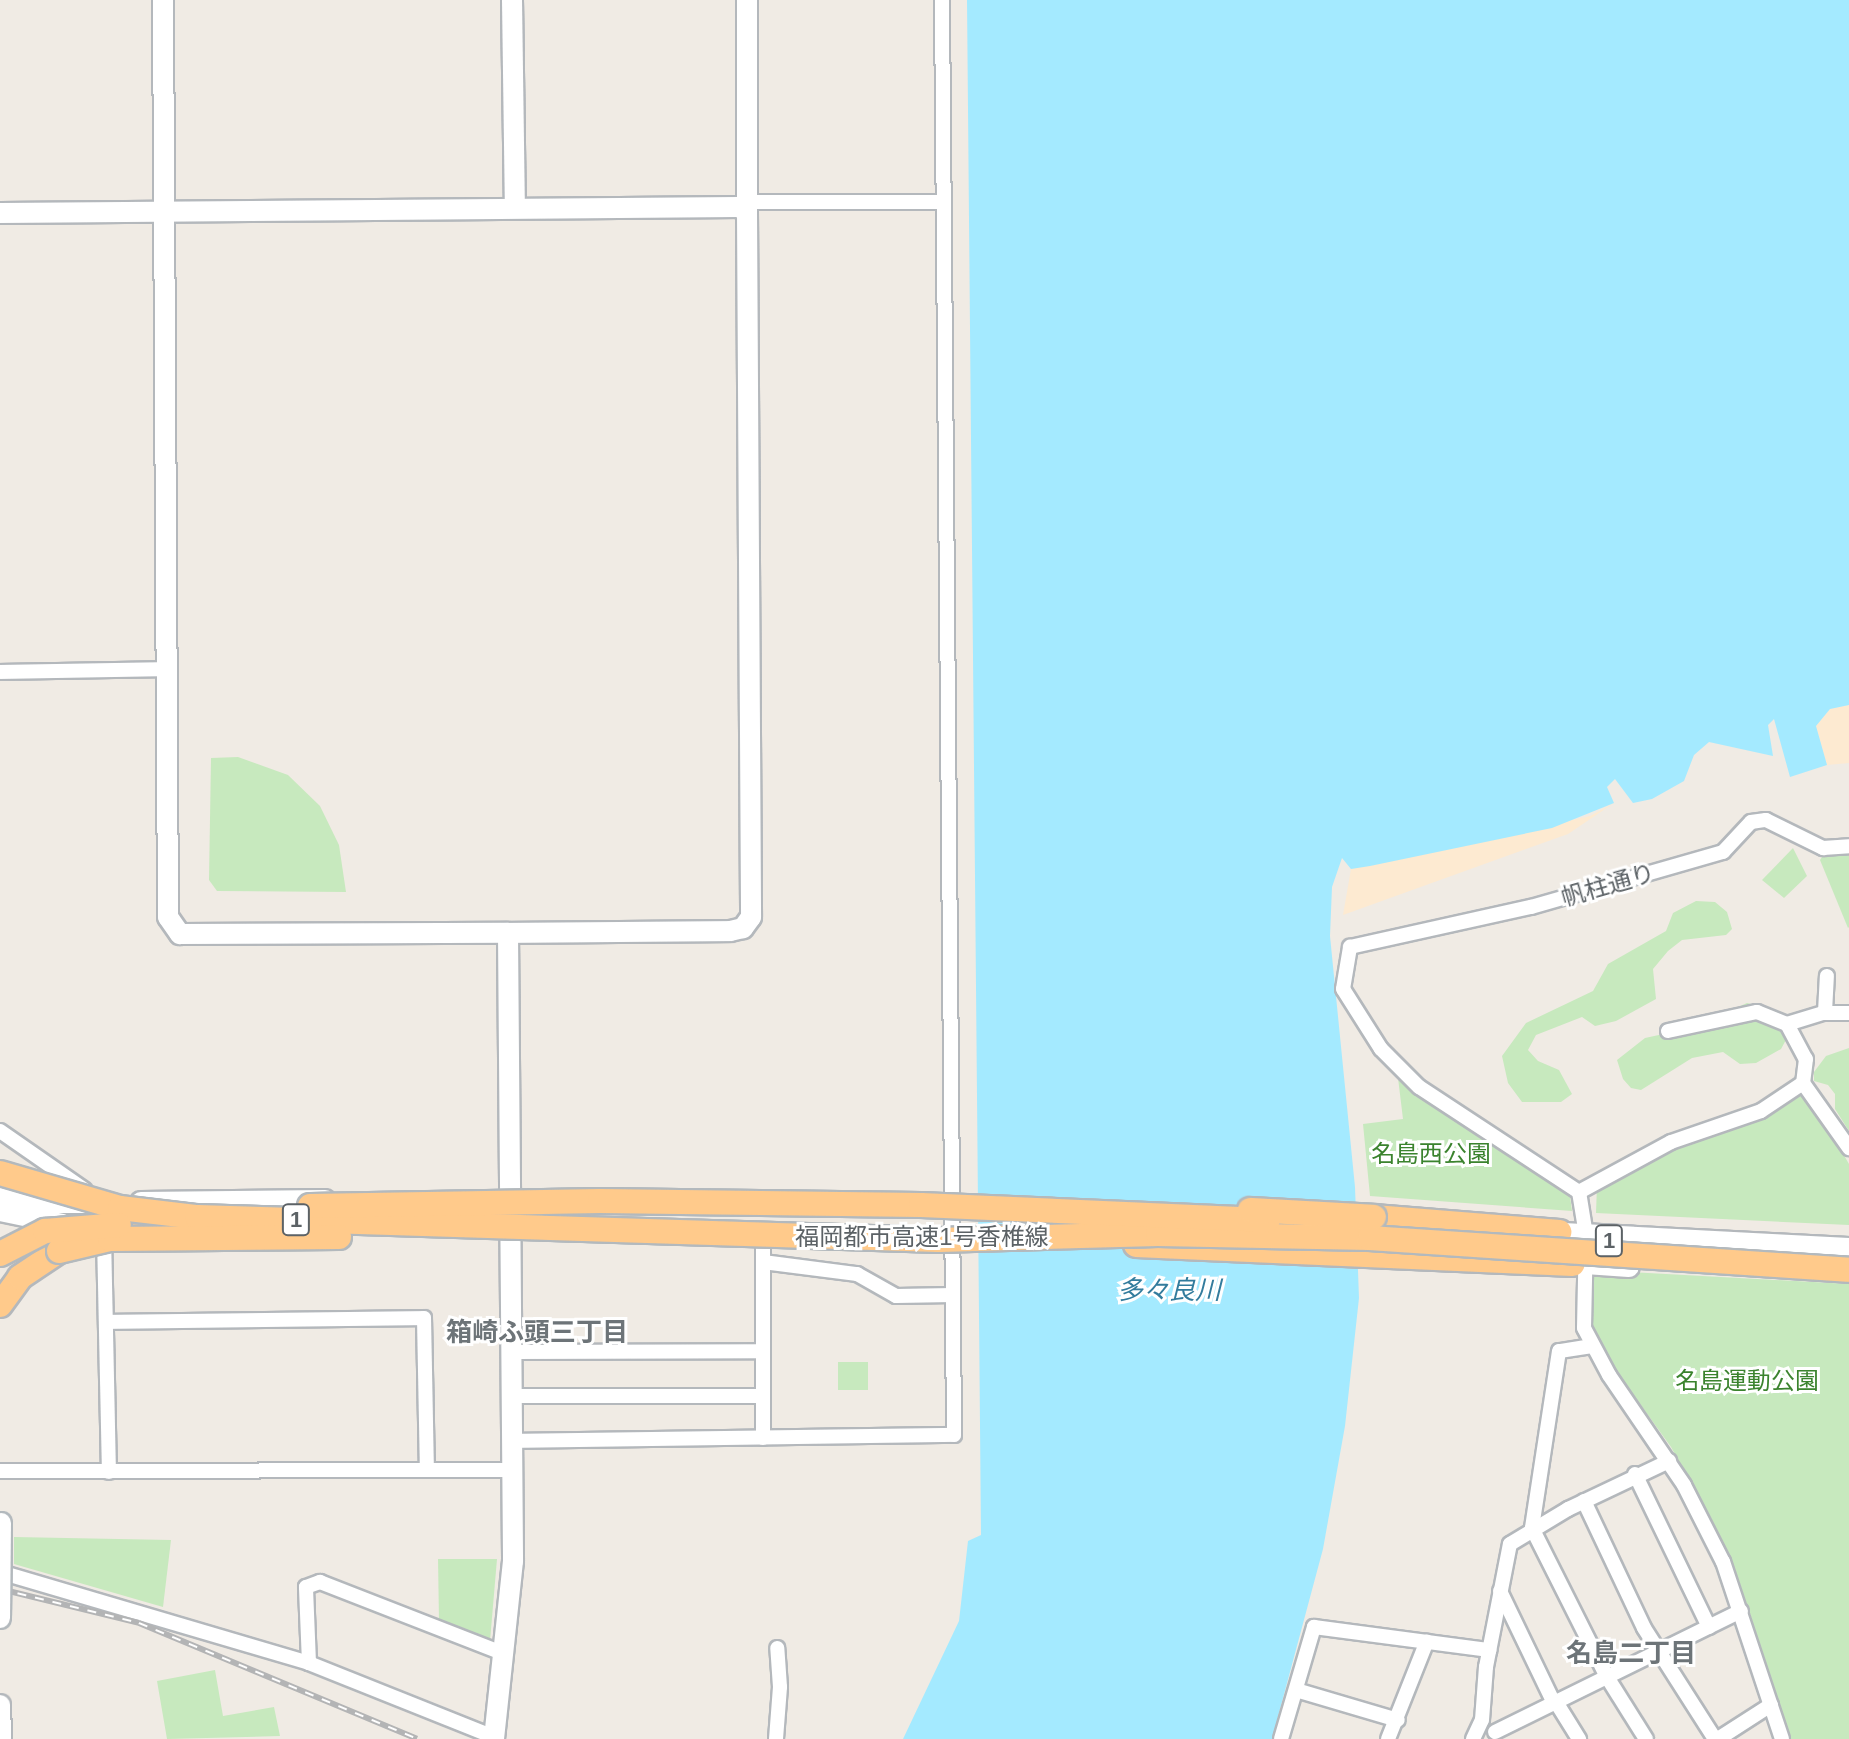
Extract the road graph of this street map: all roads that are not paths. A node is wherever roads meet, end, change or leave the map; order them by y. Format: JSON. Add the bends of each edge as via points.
{"nodes":[{"id":1,"x":163,"y":0,"type":"edge"},
{"id":2,"x":512,"y":0,"type":"edge"},
{"id":3,"x":747,"y":0,"type":"edge"},
{"id":4,"x":942,"y":0,"type":"edge"},
{"id":5,"x":943,"y":202,"type":"junction"},
{"id":6,"x":747,"y":207,"type":"junction"},
{"id":7,"x":515,"y":208,"type":"junction"},
{"id":8,"x":165,"y":211,"type":"junction"},
{"id":9,"x":0,"y":213,"type":"edge"},
{"id":10,"x":166,"y":669,"type":"junction"},
{"id":11,"x":0,"y":672,"type":"edge"},
{"id":12,"x":1849,"y":846,"type":"edge"},
{"id":13,"x":508,"y":933,"type":"junction"},
{"id":14,"x":1827,"y":976,"type":"dead end"},
{"id":15,"x":1825,"y":1012,"type":"junction"},
{"id":16,"x":1849,"y":1013,"type":"edge"},
{"id":17,"x":1787,"y":1024,"type":"junction"},
{"id":18,"x":1668,"y":1031,"type":"dead end"},
{"id":19,"x":1803,"y":1083,"type":"junction"},
{"id":20,"x":0,"y":1131,"type":"edge"},
{"id":21,"x":1849,"y":1148,"type":"edge"},
{"id":22,"x":0,"y":1172,"type":"edge"},
{"id":23,"x":0,"y":1192,"type":"edge"},
{"id":24,"x":1579,"y":1192,"type":"junction"},
{"id":25,"x":91,"y":1201,"type":"junction"},
{"id":26,"x":446,"y":1203,"type":"junction"},
{"id":27,"x":0,"y":1211,"type":"edge"},
{"id":28,"x":511,"y":1216,"type":"junction"},
{"id":29,"x":933,"y":1218,"type":"junction"},
{"id":30,"x":59,"y":1223,"type":"junction"},
{"id":31,"x":104,"y":1227,"type":"junction"},
{"id":32,"x":763,"y":1229,"type":"junction"},
{"id":33,"x":597,"y":1232,"type":"junction"},
{"id":34,"x":1559,"y":1232,"type":"joint"},
{"id":35,"x":1586,"y":1235,"type":"junction"},
{"id":36,"x":1373,"y":1236,"type":"junction"},
{"id":37,"x":964,"y":1240,"type":"junction"},
{"id":38,"x":1849,"y":1251,"type":"edge"},
{"id":39,"x":0,"y":1256,"type":"edge"},
{"id":40,"x":763,"y":1262,"type":"junction"},
{"id":41,"x":1579,"y":1264,"type":"junction"},
{"id":42,"x":1849,"y":1270,"type":"edge"},
{"id":43,"x":1849,"y":1277,"type":"edge"},
{"id":44,"x":953,"y":1295,"type":"junction"},
{"id":45,"x":0,"y":1305,"type":"edge"},
{"id":46,"x":106,"y":1322,"type":"junction"},
{"id":47,"x":1592,"y":1346,"type":"junction"},
{"id":48,"x":763,"y":1351,"type":"junction"},
{"id":49,"x":513,"y":1352,"type":"junction"},
{"id":50,"x":513,"y":1396,"type":"junction"},
{"id":51,"x":763,"y":1396,"type":"junction"},
{"id":52,"x":763,"y":1438,"type":"junction"},
{"id":53,"x":513,"y":1441,"type":"junction"},
{"id":54,"x":1669,"y":1461,"type":"junction"},
{"id":55,"x":427,"y":1468,"type":"junction"},
{"id":56,"x":513,"y":1470,"type":"junction"},
{"id":57,"x":0,"y":1471,"type":"edge"},
{"id":58,"x":109,"y":1472,"type":"junction"},
{"id":59,"x":1635,"y":1474,"type":"junction"},
{"id":60,"x":1584,"y":1501,"type":"junction"},
{"id":61,"x":0,"y":1511,"type":"edge"},
{"id":62,"x":1532,"y":1528,"type":"junction"},
{"id":63,"x":0,"y":1572,"type":"edge"},
{"id":64,"x":1499,"y":1589,"type":"junction"},
{"id":65,"x":1741,"y":1611,"type":"junction"},
{"id":66,"x":0,"y":1618,"type":"edge"},
{"id":67,"x":1709,"y":1627,"type":"junction"},
{"id":68,"x":1427,"y":1641,"type":"junction"},
{"id":69,"x":777,"y":1648,"type":"dead end"},
{"id":70,"x":1489,"y":1650,"type":"junction"},
{"id":71,"x":1659,"y":1651,"type":"junction"},
{"id":72,"x":505,"y":1654,"type":"junction"},
{"id":73,"x":309,"y":1663,"type":"junction"},
{"id":74,"x":1607,"y":1677,"type":"junction"},
{"id":75,"x":1296,"y":1690,"type":"junction"},
{"id":76,"x":1555,"y":1702,"type":"junction"},
{"id":77,"x":0,"y":1705,"type":"edge"},
{"id":78,"x":1771,"y":1705,"type":"junction"},
{"id":79,"x":1398,"y":1720,"type":"junction"},
{"id":80,"x":1482,"y":1720,"type":"junction"},
{"id":81,"x":1497,"y":1735,"type":"edge"},
{"id":82,"x":494,"y":1738,"type":"edge"},
{"id":83,"x":1,"y":1739,"type":"edge"},
{"id":84,"x":776,"y":1739,"type":"edge"},
{"id":85,"x":1281,"y":1739,"type":"edge"},
{"id":86,"x":1388,"y":1739,"type":"edge"},
{"id":87,"x":1473,"y":1739,"type":"edge"},
{"id":88,"x":1579,"y":1739,"type":"edge"},
{"id":89,"x":1646,"y":1739,"type":"edge"},
{"id":90,"x":1716,"y":1739,"type":"edge"},
{"id":91,"x":1782,"y":1739,"type":"edge"}],
"edges":[{"from":1,"to":8,"type":"street"},
{"from":2,"to":7,"type":"street"},
{"from":3,"to":6,"type":"street"},
{"from":4,"to":5,"type":"street"},
{"from":5,"to":6,"type":"street"},
{"from":5,"to":44,"type":"street"},
{"from":6,"to":7,"type":"street"},
{"from":6,"to":13,"type":"street","via":[[751,917],[743,928],[730,931]]},
{"from":7,"to":8,"type":"street"},
{"from":8,"to":9,"type":"street"},
{"from":8,"to":10,"type":"street"},
{"from":10,"to":11,"type":"street"},
{"from":10,"to":13,"type":"street","via":[[168,917],[180,934]]},
{"from":12,"to":24,"type":"street","name":"帆柱通り","via":[[1823,848],[1766,820],[1751,822],[1723,852],[1531,907],[1350,947],[1343,989],[1381,1049],[1419,1087],[1490,1125]]},
{"from":13,"to":28,"type":"street"},
{"from":14,"to":15,"type":"street"},
{"from":15,"to":16,"type":"street"},
{"from":15,"to":17,"type":"street"},
{"from":17,"to":18,"type":"street","via":[[1757,1012]]},
{"from":17,"to":19,"type":"street","via":[[1806,1059]]},
{"from":19,"to":21,"type":"street"},
{"from":19,"to":24,"type":"street","via":[[1761,1111],[1671,1142]]},
{"from":20,"to":25,"type":"street","via":[[89,1193]]},
{"from":22,"to":26,"type":"highway","name":"福岡都市高速1号香椎線","number":"1","bridge":true,"via":[[130,1204]]},
{"from":22,"to":33,"type":"highway","name":"福岡都市高速1号香椎線","number":"1","bridge":true,"via":[[154,1213]]},
{"from":23,"to":25,"type":"street","via":[[45,1203]]},
{"from":24,"to":35,"type":"street"},
{"from":25,"to":28,"type":"street","via":[[421,1200]]},
{"from":26,"to":29,"type":"highway","name":"福岡都市高速1号香椎線","number":"1","bridge":true},
{"from":26,"to":39,"type":"highway","bridge":true,"via":[[404,1222],[70,1226],[30,1236]]},
{"from":27,"to":30,"type":"street"},
{"from":28,"to":29,"type":"street"},
{"from":28,"to":31,"type":"street"},
{"from":28,"to":32,"type":"street"},
{"from":28,"to":49,"type":"street"},
{"from":29,"to":32,"type":"street"},
{"from":29,"to":36,"type":"street","bridge":true},
{"from":29,"to":36,"type":"highway","bridge":true,"via":[[1006,1198]]},
{"from":29,"to":38,"type":"highway","name":"福岡都市高速1号香椎線","number":"1","bridge":true},
{"from":30,"to":31,"type":"street"},
{"from":30,"to":39,"type":"street","via":[[16,1237]]},
{"from":31,"to":46,"type":"street"},
{"from":32,"to":40,"type":"street"},
{"from":33,"to":37,"type":"highway","name":"福岡都市高速1号香椎線","number":"1","bridge":true},
{"from":33,"to":45,"type":"highway","bridge":true,"via":[[110,1239],[59,1251],[35,1264]]},
{"from":34,"to":35,"type":"street"},
{"from":34,"to":36,"type":"highway"},
{"from":35,"to":38,"type":"street"},
{"from":35,"to":41,"type":"street"},
{"from":36,"to":37,"type":"highway","bridge":true},
{"from":36,"to":41,"type":"highway"},
{"from":37,"to":42,"type":"highway","name":"福岡都市高速1号香椎線","number":"1","bridge":true,"via":[[1158,1234],[1370,1238]]},
{"from":40,"to":44,"type":"street","via":[[857,1274],[896,1296]]},
{"from":40,"to":48,"type":"street"},
{"from":41,"to":43,"type":"street"},
{"from":41,"to":47,"type":"street","via":[[1584,1328]]},
{"from":44,"to":52,"type":"street","via":[[954,1435]]},
{"from":46,"to":55,"type":"street","via":[[424,1318]]},
{"from":46,"to":58,"type":"street"},
{"from":47,"to":54,"type":"street"},
{"from":47,"to":62,"type":"street","via":[[1559,1351]]},
{"from":48,"to":49,"type":"street"},
{"from":48,"to":51,"type":"street"},
{"from":49,"to":50,"type":"street"},
{"from":50,"to":51,"type":"street"},
{"from":50,"to":53,"type":"street"},
{"from":51,"to":52,"type":"street"},
{"from":52,"to":53,"type":"street"},
{"from":53,"to":56,"type":"street"},
{"from":54,"to":59,"type":"street"},
{"from":54,"to":65,"type":"street","via":[[1723,1562]]},
{"from":55,"to":56,"type":"street"},
{"from":55,"to":58,"type":"street"},
{"from":56,"to":72,"type":"street"},
{"from":57,"to":58,"type":"street"},
{"from":59,"to":60,"type":"street"},
{"from":59,"to":67,"type":"street"},
{"from":60,"to":62,"type":"street"},
{"from":60,"to":71,"type":"street"},
{"from":61,"to":66,"type":"street","bridge":true},
{"from":62,"to":64,"type":"street","via":[[1510,1544]]},
{"from":62,"to":74,"type":"street"},
{"from":63,"to":73,"type":"street"},
{"from":64,"to":70,"type":"street"},
{"from":64,"to":76,"type":"street"},
{"from":65,"to":67,"type":"street"},
{"from":65,"to":78,"type":"street"},
{"from":67,"to":71,"type":"street"},
{"from":68,"to":70,"type":"street"},
{"from":68,"to":75,"type":"street","via":[[1314,1627]]},
{"from":68,"to":79,"type":"street"},
{"from":69,"to":84,"type":"street"},
{"from":70,"to":80,"type":"street"},
{"from":71,"to":74,"type":"street"},
{"from":71,"to":90,"type":"street"},
{"from":72,"to":73,"type":"street","via":[[320,1582],[306,1587]]},
{"from":72,"to":82,"type":"street"},
{"from":73,"to":82,"type":"street"},
{"from":74,"to":76,"type":"street"},
{"from":74,"to":89,"type":"street"},
{"from":75,"to":79,"type":"street"},
{"from":75,"to":85,"type":"street"},
{"from":76,"to":81,"type":"street"},
{"from":76,"to":88,"type":"street"},
{"from":77,"to":83,"type":"street"},
{"from":78,"to":90,"type":"street"},
{"from":78,"to":91,"type":"street"},
{"from":79,"to":86,"type":"street"},
{"from":80,"to":81,"type":"street"},
{"from":80,"to":87,"type":"street"}]}
